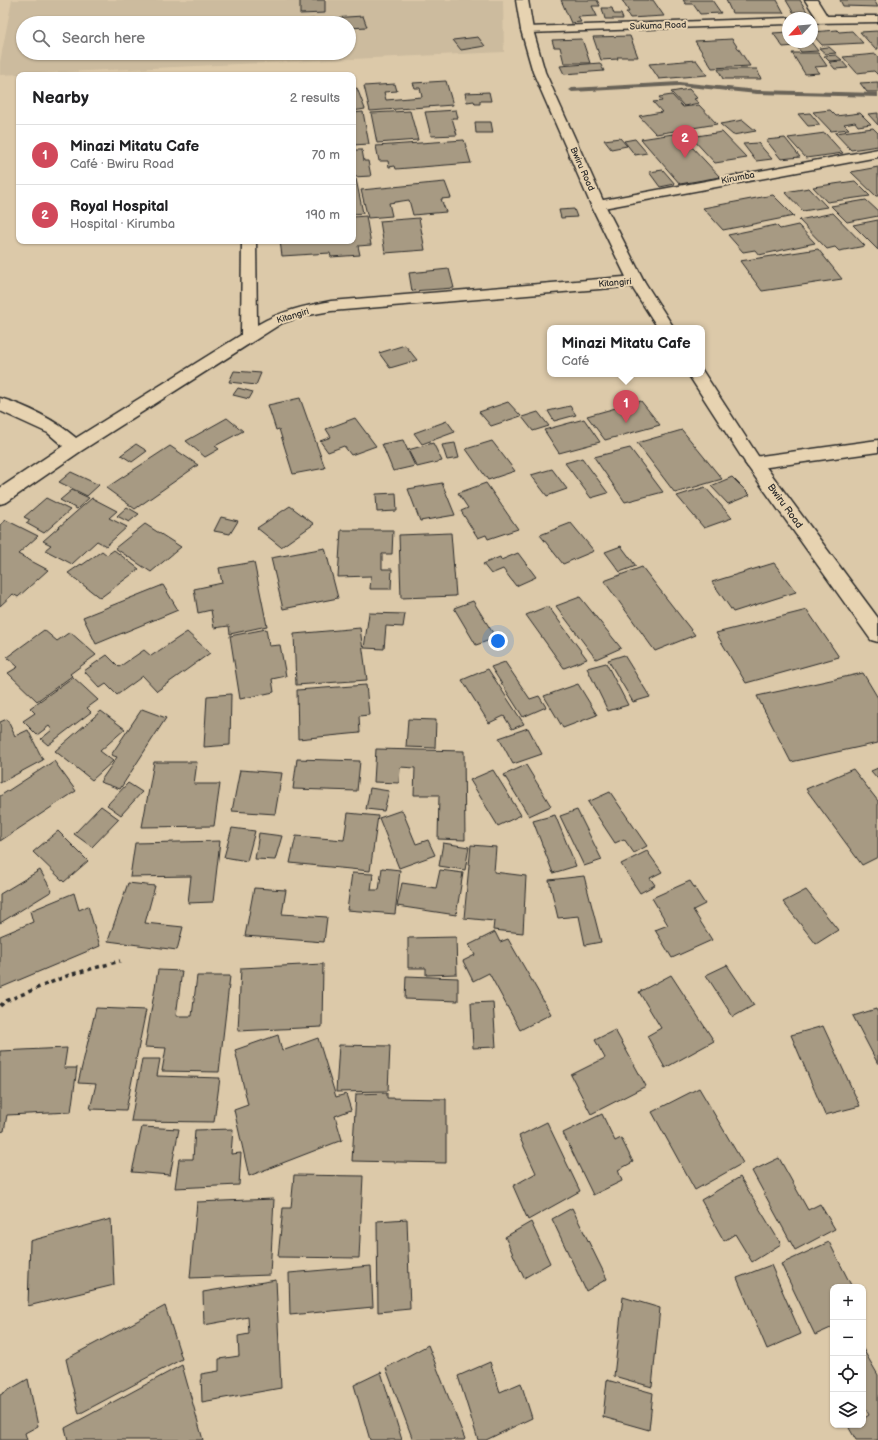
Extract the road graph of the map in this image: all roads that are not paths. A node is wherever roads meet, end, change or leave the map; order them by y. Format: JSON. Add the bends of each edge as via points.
{"nodes":[{"id":1,"x":522,"y":0,"type":"edge"},
{"id":2,"x":811,"y":0,"type":"edge"},
{"id":3,"x":815,"y":12,"type":"edge"},
{"id":4,"x":878,"y":19,"type":"edge"},
{"id":5,"x":818,"y":20,"type":"edge"},
{"id":6,"x":782,"y":21,"type":"edge"},
{"id":7,"x":528,"y":30,"type":"junction"},
{"id":8,"x":878,"y":153,"type":"edge"},
{"id":9,"x":598,"y":205,"type":"junction"},
{"id":10,"x":249,"y":244,"type":"edge"},
{"id":11,"x":636,"y":281,"type":"junction"},
{"id":12,"x":664,"y":325,"type":"edge"},
{"id":13,"x":249,"y":336,"type":"junction"},
{"id":14,"x":698,"y":377,"type":"edge"},
{"id":15,"x":0,"y":404,"type":"edge"},
{"id":16,"x":878,"y":446,"type":"edge"},
{"id":17,"x":76,"y":447,"type":"junction"},
{"id":18,"x":754,"y":463,"type":"junction"},
{"id":19,"x":0,"y":497,"type":"edge"},
{"id":20,"x":878,"y":634,"type":"edge"}],
"edges":[{"from":1,"to":7,"type":"street","name":"Bwiru Road"},
{"from":2,"to":3,"type":"street"},
{"from":4,"to":5,"type":"street"},
{"from":6,"to":7,"type":"street","name":"Sukuma Road"},
{"from":7,"to":9,"type":"street","name":"Bwiru Road","via":[[539,72]]},
{"from":8,"to":9,"type":"street","name":"Kirumba"},
{"from":9,"to":11,"type":"street","name":"Bwiru Road"},
{"from":10,"to":13,"type":"street"},
{"from":11,"to":12,"type":"street","name":"Bwiru Road"},
{"from":11,"to":13,"type":"street","name":"Kitangiri","via":[[331,306],[276,320]]},
{"from":13,"to":17,"type":"street","name":"Kitangiri"},
{"from":14,"to":18,"type":"street","name":"Bwiru Road"},
{"from":15,"to":17,"type":"street","via":[[54,429]]},
{"from":16,"to":18,"type":"street"},
{"from":17,"to":19,"type":"street","name":"Kitangiri"},
{"from":18,"to":20,"type":"street","name":"Bwiru Road"}]}
